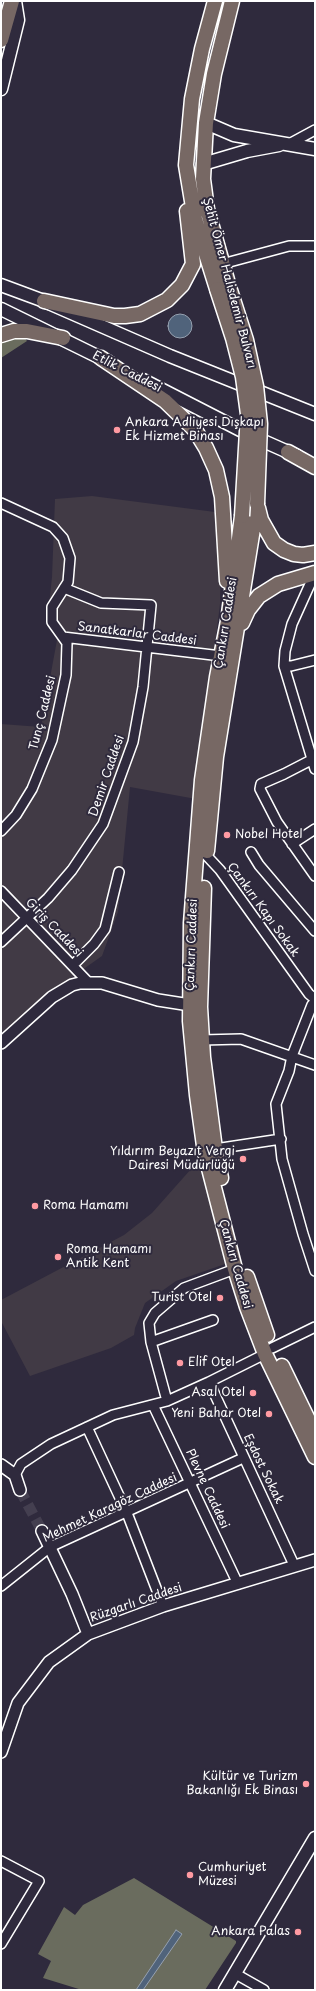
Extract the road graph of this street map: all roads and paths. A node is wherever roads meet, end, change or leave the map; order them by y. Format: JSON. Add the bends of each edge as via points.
{"nodes":[{"id":1,"x":12,"y":1,"type":"edge"},
{"id":2,"x":15,"y":1,"type":"edge"},
{"id":3,"x":215,"y":1,"type":"edge"},
{"id":4,"x":232,"y":1,"type":"edge"},
{"id":5,"x":1,"y":40,"type":"edge"},
{"id":6,"x":1,"y":89,"type":"edge"},
{"id":7,"x":206,"y":123,"type":"junction"},
{"id":8,"x":315,"y":130,"type":"edge"},
{"id":9,"x":290,"y":143,"type":"junction"},
{"id":10,"x":315,"y":148,"type":"edge"},
{"id":11,"x":203,"y":164,"type":"junction"},
{"id":12,"x":186,"y":165,"type":"junction"},
{"id":13,"x":315,"y":246,"type":"edge"},
{"id":14,"x":222,"y":264,"type":"junction"},
{"id":15,"x":2,"y":285,"type":"edge"},
{"id":16,"x":223,"y":288,"type":"junction"},
{"id":17,"x":44,"y":301,"type":"junction"},
{"id":18,"x":1,"y":310,"type":"edge"},
{"id":19,"x":1,"y":335,"type":"edge"},
{"id":20,"x":63,"y":338,"type":"junction"},
{"id":21,"x":101,"y":358,"type":"junction"},
{"id":22,"x":248,"y":414,"type":"joint"},
{"id":23,"x":315,"y":414,"type":"edge"},
{"id":24,"x":260,"y":424,"type":"joint"},
{"id":25,"x":288,"y":452,"type":"junction"},
{"id":26,"x":315,"y":463,"type":"edge"},
{"id":27,"x":315,"y":466,"type":"edge"},
{"id":28,"x":1,"y":503,"type":"edge"},
{"id":29,"x":257,"y":504,"type":"junction"},
{"id":30,"x":315,"y":553,"type":"edge"},
{"id":31,"x":315,"y":573,"type":"edge"},
{"id":32,"x":64,"y":588,"type":"junction"},
{"id":33,"x":228,"y":621,"type":"junction"},
{"id":34,"x":236,"y":636,"type":"junction"},
{"id":35,"x":63,"y":637,"type":"junction"},
{"id":36,"x":146,"y":646,"type":"junction"},
{"id":37,"x":221,"y":656,"type":"junction"},
{"id":38,"x":315,"y":660,"type":"edge"},
{"id":39,"x":284,"y":666,"type":"junction"},
{"id":40,"x":314,"y":762,"type":"edge"},
{"id":41,"x":315,"y":829,"type":"edge"},
{"id":42,"x":1,"y":831,"type":"edge"},
{"id":43,"x":292,"y":844,"type":"junction"},
{"id":44,"x":251,"y":852,"type":"dead end"},
{"id":45,"x":206,"y":855,"type":"junction"},
{"id":46,"x":119,"y":872,"type":"dead end"},
{"id":47,"x":315,"y":875,"type":"edge"},
{"id":48,"x":1,"y":891,"type":"edge"},
{"id":49,"x":28,"y":917,"type":"junction"},
{"id":50,"x":315,"y":931,"type":"edge"},
{"id":51,"x":1,"y":942,"type":"edge"},
{"id":52,"x":73,"y":965,"type":"junction"},
{"id":53,"x":89,"y":983,"type":"junction"},
{"id":54,"x":315,"y":1001,"type":"edge"},
{"id":55,"x":190,"y":1005,"type":"junction"},
{"id":56,"x":202,"y":1040,"type":"junction"},
{"id":57,"x":1,"y":1043,"type":"edge"},
{"id":58,"x":292,"y":1056,"type":"junction"},
{"id":59,"x":315,"y":1065,"type":"edge"},
{"id":60,"x":281,"y":1139,"type":"junction"},
{"id":61,"x":215,"y":1149,"type":"junction"},
{"id":62,"x":235,"y":1269,"type":"junction"},
{"id":63,"x":315,"y":1271,"type":"edge"},
{"id":64,"x":213,"y":1320,"type":"dead end"},
{"id":65,"x":315,"y":1327,"type":"edge"},
{"id":66,"x":151,"y":1342,"type":"junction"},
{"id":67,"x":269,"y":1351,"type":"junction"},
{"id":68,"x":209,"y":1382,"type":"junction"},
{"id":69,"x":167,"y":1401,"type":"junction"},
{"id":70,"x":153,"y":1405,"type":"junction"},
{"id":71,"x":311,"y":1413,"type":"edge"},
{"id":72,"x":87,"y":1427,"type":"junction"},
{"id":73,"x":315,"y":1434,"type":"edge"},
{"id":74,"x":315,"y":1457,"type":"edge"},
{"id":75,"x":243,"y":1458,"type":"junction"},
{"id":76,"x":1,"y":1465,"type":"edge"},
{"id":77,"x":15,"y":1475,"type":"junction"},
{"id":78,"x":191,"y":1483,"type":"junction"},
{"id":79,"x":20,"y":1490,"type":"tunnel mouth"},
{"id":80,"x":127,"y":1512,"type":"junction"},
{"id":81,"x":42,"y":1531,"type":"tunnel mouth"},
{"id":82,"x":50,"y":1547,"type":"junction"},
{"id":83,"x":315,"y":1560,"type":"edge"},
{"id":84,"x":294,"y":1565,"type":"junction"},
{"id":85,"x":238,"y":1584,"type":"junction"},
{"id":86,"x":1,"y":1586,"type":"edge"},
{"id":87,"x":163,"y":1606,"type":"junction"},
{"id":88,"x":88,"y":1634,"type":"junction"},
{"id":89,"x":1,"y":1752,"type":"edge"},
{"id":90,"x":315,"y":1838,"type":"edge"},
{"id":91,"x":1,"y":1862,"type":"edge"},
{"id":92,"x":1,"y":1944,"type":"edge"},
{"id":93,"x":234,"y":1973,"type":"junction"},
{"id":94,"x":225,"y":1990,"type":"edge"},
{"id":95,"x":264,"y":1990,"type":"edge"}],
"edges":[{"from":1,"to":5,"type":"main road"},
{"from":2,"to":6,"type":"main road","via":[[18,20]]},
{"from":3,"to":12,"type":"main road","name":"Şehit Ömer Halisdemir Bulvarı","via":[[192,99]]},
{"from":4,"to":7,"type":"main road","name":"Şehit Ömer Halisdemir Bulvarı","via":[[214,74]]},
{"from":7,"to":9,"type":"main road","via":[[234,135]]},
{"from":7,"to":11,"type":"main road","name":"Şehit Ömer Halisdemir Bulvarı"},
{"from":8,"to":9,"type":"street"},
{"from":9,"to":10,"type":"main road"},
{"from":9,"to":11,"type":"main road"},
{"from":11,"to":14,"type":"main road","name":"Şehit Ömer Halisdemir Bulvarı","via":[[207,209]]},
{"from":12,"to":16,"type":"main road","name":"Şehit Ömer Halisdemir Bulvarı","via":[[195,220]]},
{"from":12,"to":17,"type":"main road","via":[[187,223],[193,264],[187,279],[174,294],[149,310],[133,316],[114,316]]},
{"from":13,"to":14,"type":"street","via":[[288,246]]},
{"from":14,"to":16,"type":"main road","name":"Şehit Ömer Halisdemir Bulvarı"},
{"from":15,"to":17,"type":"main road"},
{"from":16,"to":22,"type":"main road","name":"Şehit Ömer Halisdemir Bulvarı","bridge":true,"via":[[243,377]]},
{"from":16,"to":24,"type":"main road","name":"Şehit Ömer Halisdemir Bulvarı","bridge":true,"via":[[246,340],[256,386]]},
{"from":17,"to":23,"type":"main road","via":[[170,356]]},
{"from":18,"to":20,"type":"main road","name":"Etlik Caddesi"},
{"from":19,"to":20,"type":"main road","via":[[27,331]]},
{"from":20,"to":21,"type":"main road","name":"Etlik Caddesi"},
{"from":21,"to":25,"type":"main road","name":"Etlik Caddesi"},
{"from":21,"to":33,"type":"main road","via":[[165,401],[195,430],[206,448],[216,470],[222,497]]},
{"from":22,"to":33,"type":"main road","name":"Çankırı Caddesi","bridge":true,"via":[[242,516]]},
{"from":24,"to":29,"type":"main road","name":"Çankırı Caddesi","bridge":true},
{"from":25,"to":26,"type":"main road","name":"Etlik Caddesi"},
{"from":25,"to":27,"type":"main road"},
{"from":28,"to":32,"type":"street","name":"Sanatkarlar Caddesi","via":[[53,527],[63,538],[70,558],[68,582]]},
{"from":29,"to":30,"type":"main road","via":[[261,520],[274,543],[294,554],[303,556]]},
{"from":29,"to":34,"type":"main road","name":"Çankırı Caddesi"},
{"from":31,"to":34,"type":"main road","via":[[278,584],[259,596],[248,610]]},
{"from":31,"to":39,"type":"street","via":[[292,624],[285,650]]},
{"from":32,"to":35,"type":"street","name":"Sanatkarlar Caddesi","via":[[52,607],[52,622]]},
{"from":32,"to":36,"type":"street","name":"Demir Caddesi","via":[[101,603],[151,605]]},
{"from":33,"to":37,"type":"main road","name":"Çankırı Caddesi"},
{"from":34,"to":45,"type":"main road","name":"Çankırı Caddesi","via":[[216,758]]},
{"from":35,"to":36,"type":"street","name":"Sanatkarlar Caddesi"},
{"from":35,"to":42,"type":"street","name":"Tunç Caddesi","via":[[67,643],[66,676],[52,740],[32,789],[16,815]]},
{"from":36,"to":37,"type":"street","name":"Sanatkarlar Caddesi"},
{"from":36,"to":49,"type":"street","name":"Demir Caddesi","via":[[143,687],[132,742],[103,824],[72,870]]},
{"from":37,"to":55,"type":"main road","name":"Çankırı Caddesi","via":[[202,780],[191,923]]},
{"from":38,"to":39,"type":"street"},
{"from":39,"to":40,"type":"street"},
{"from":40,"to":43,"type":"street","via":[[261,784],[260,789],[264,797]]},
{"from":41,"to":43,"type":"street"},
{"from":43,"to":47,"type":"street"},
{"from":44,"to":50,"type":"street"},
{"from":45,"to":54,"type":"street","name":"Çankırı Kapı Sokak","via":[[234,888]]},
{"from":45,"to":56,"type":"main road","name":"Çankırı Caddesi","via":[[200,1007]]},
{"from":46,"to":52,"type":"street","via":[[105,929]]},
{"from":48,"to":49,"type":"street","name":"Giriş Caddesi"},
{"from":49,"to":51,"type":"street","name":"Demir Caddesi"},
{"from":49,"to":52,"type":"street","name":"Giriş Caddesi"},
{"from":52,"to":53,"type":"street","name":"Giriş Caddesi"},
{"from":53,"to":55,"type":"street","via":[[102,983],[158,1000]]},
{"from":53,"to":57,"type":"street","via":[[72,985],[52,997]]},
{"from":54,"to":58,"type":"street","name":"Çankırı Kapı Sokak"},
{"from":55,"to":62,"type":"main road","name":"Çankırı Caddesi","via":[[197,1095],[205,1153]]},
{"from":56,"to":58,"type":"street","via":[[241,1039]]},
{"from":56,"to":61,"type":"main road","name":"Çankırı Caddesi"},
{"from":58,"to":59,"type":"street"},
{"from":58,"to":60,"type":"street","name":"Çankırı Kapı Sokak","via":[[276,1104]]},
{"from":60,"to":61,"type":"street"},
{"from":60,"to":63,"type":"street","name":"Çankırı Kapı Sokak","via":[[282,1159]]},
{"from":61,"to":67,"type":"main road","name":"Çankırı Caddesi","via":[[236,1241]]},
{"from":62,"to":66,"type":"street","via":[[184,1288],[154,1313],[149,1323]]},
{"from":62,"to":67,"type":"main road","name":"Çankırı Caddesi","via":[[247,1307]]},
{"from":64,"to":66,"type":"street"},
{"from":65,"to":67,"type":"street"},
{"from":66,"to":69,"type":"street"},
{"from":67,"to":68,"type":"street"},
{"from":67,"to":71,"type":"main road","name":"Çankırı Caddesi"},
{"from":67,"to":74,"type":"main road","name":"Çankırı Caddesi"},
{"from":68,"to":69,"type":"street"},
{"from":68,"to":75,"type":"street","name":"Eşdost Sokak"},
{"from":69,"to":70,"type":"street"},
{"from":70,"to":72,"type":"street","via":[[113,1415]]},
{"from":70,"to":78,"type":"street","name":"Plevne Caddesi"},
{"from":71,"to":73,"type":"main road","name":"Çankırı Caddesi"},
{"from":72,"to":77,"type":"street","via":[[51,1444],[21,1464]]},
{"from":72,"to":80,"type":"street"},
{"from":75,"to":78,"type":"street","name":"Mehmet Karagöz Caddesi"},
{"from":75,"to":84,"type":"street","name":"Eşdost Sokak"},
{"from":76,"to":77,"type":"street"},
{"from":77,"to":79,"type":"street"},
{"from":78,"to":80,"type":"street","name":"Mehmet Karagöz Caddesi"},
{"from":78,"to":85,"type":"street","name":"Plevne Caddesi"},
{"from":80,"to":82,"type":"street","name":"Mehmet Karagöz Caddesi"},
{"from":80,"to":87,"type":"street"},
{"from":81,"to":82,"type":"street"},
{"from":82,"to":86,"type":"street","name":"Mehmet Karagöz Caddesi"},
{"from":82,"to":88,"type":"street"},
{"from":83,"to":84,"type":"street","name":"Rüzgarlı Caddesi"},
{"from":84,"to":85,"type":"street","name":"Rüzgarlı Caddesi"},
{"from":85,"to":87,"type":"street","name":"Rüzgarlı Caddesi"},
{"from":87,"to":88,"type":"street","name":"Rüzgarlı Caddesi"},
{"from":88,"to":89,"type":"street","name":"Rüzgarlı Caddesi","via":[[49,1662],[18,1703]]},
{"from":90,"to":93,"type":"main road"},
{"from":91,"to":92,"type":"street","via":[[39,1881]]},
{"from":93,"to":94,"type":"main road"},
{"from":93,"to":95,"type":"street"}]}
